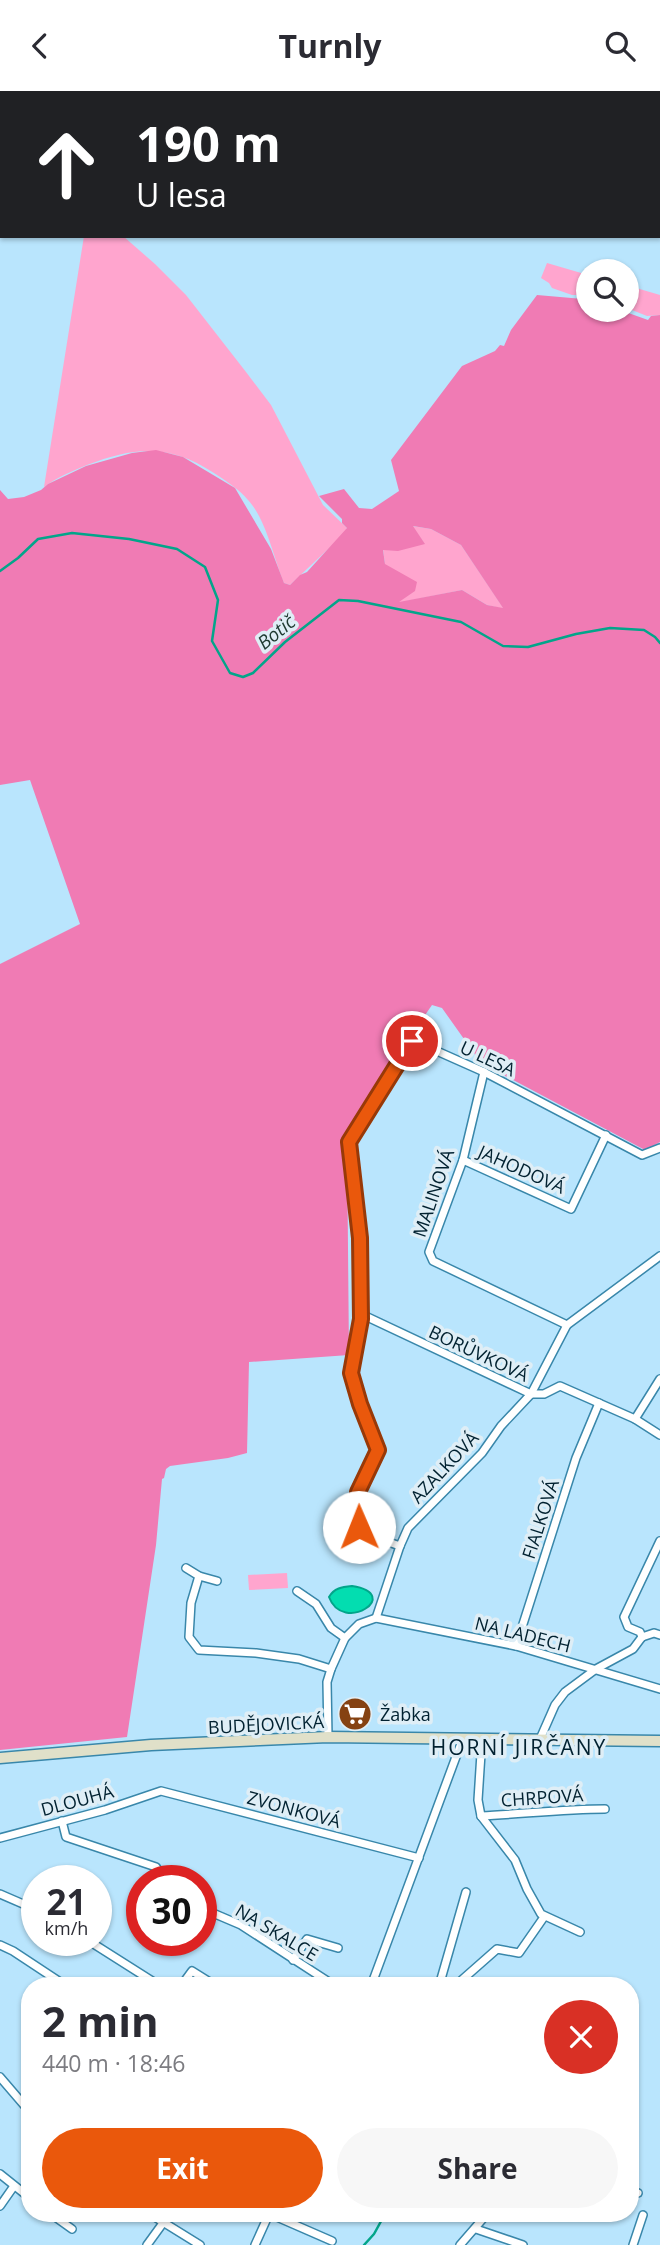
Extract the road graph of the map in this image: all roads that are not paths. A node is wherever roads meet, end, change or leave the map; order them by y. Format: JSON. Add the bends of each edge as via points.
{"nodes":[{"id":1,"x":484,"y":1072,"type":"junction"},
{"id":2,"x":606,"y":1135,"type":"junction"},
{"id":3,"x":660,"y":1148,"type":"edge"},
{"id":4,"x":463,"y":1160,"type":"junction"},
{"id":5,"x":660,"y":1256,"type":"edge"},
{"id":6,"x":361,"y":1314,"type":"junction"},
{"id":7,"x":567,"y":1325,"type":"junction"},
{"id":8,"x":660,"y":1379,"type":"edge"},
{"id":9,"x":531,"y":1394,"type":"junction"},
{"id":10,"x":599,"y":1403,"type":"junction"},
{"id":11,"x":635,"y":1419,"type":"junction"},
{"id":12,"x":660,"y":1435,"type":"edge"},
{"id":13,"x":660,"y":1541,"type":"edge"},
{"id":14,"x":400,"y":1546,"type":"junction"},
{"id":15,"x":186,"y":1568,"type":"dead end"},
{"id":16,"x":199,"y":1576,"type":"junction"},
{"id":17,"x":217,"y":1581,"type":"dead end"},
{"id":18,"x":297,"y":1591,"type":"dead end"},
{"id":19,"x":376,"y":1618,"type":"junction"},
{"id":20,"x":660,"y":1635,"type":"edge"},
{"id":21,"x":642,"y":1637,"type":"junction"},
{"id":22,"x":345,"y":1638,"type":"junction"},
{"id":23,"x":516,"y":1646,"type":"junction"},
{"id":24,"x":331,"y":1669,"type":"junction"},
{"id":25,"x":596,"y":1669,"type":"junction"},
{"id":26,"x":660,"y":1689,"type":"edge"},
{"id":27,"x":328,"y":1737,"type":"junction"},
{"id":28,"x":463,"y":1738,"type":"junction"},
{"id":29,"x":482,"y":1738,"type":"junction"},
{"id":30,"x":540,"y":1739,"type":"junction"},
{"id":31,"x":660,"y":1741,"type":"edge"},
{"id":32,"x":0,"y":1758,"type":"edge"},
{"id":33,"x":161,"y":1791,"type":"joint"},
{"id":34,"x":605,"y":1809,"type":"dead end"},
{"id":35,"x":481,"y":1817,"type":"junction"},
{"id":36,"x":62,"y":1821,"type":"junction"},
{"id":37,"x":0,"y":1838,"type":"edge"},
{"id":38,"x":419,"y":1858,"type":"junction"},
{"id":39,"x":150,"y":1865,"type":"edge"},
{"id":40,"x":466,"y":1892,"type":"dead end"},
{"id":41,"x":0,"y":1894,"type":"edge"},
{"id":42,"x":21,"y":1903,"type":"edge"},
{"id":43,"x":217,"y":1915,"type":"edge"},
{"id":44,"x":544,"y":1917,"type":"junction"},
{"id":45,"x":580,"y":1932,"type":"dead end"},
{"id":46,"x":0,"y":1945,"type":"edge"},
{"id":47,"x":338,"y":1948,"type":"dead end"},
{"id":48,"x":112,"y":1956,"type":"edge"},
{"id":49,"x":293,"y":1960,"type":"junction"},
{"id":50,"x":52,"y":1977,"type":"edge"},
{"id":51,"x":146,"y":1977,"type":"edge"},
{"id":52,"x":188,"y":1977,"type":"edge"},
{"id":53,"x":202,"y":1977,"type":"edge"},
{"id":54,"x":320,"y":1977,"type":"edge"},
{"id":55,"x":375,"y":1977,"type":"edge"},
{"id":56,"x":442,"y":1977,"type":"edge"},
{"id":57,"x":465,"y":1977,"type":"edge"},
{"id":58,"x":1,"y":2078,"type":"edge"},
{"id":59,"x":0,"y":2092,"type":"edge"},
{"id":60,"x":21,"y":2101,"type":"edge"},
{"id":61,"x":0,"y":2174,"type":"edge"},
{"id":62,"x":14,"y":2186,"type":"junction"},
{"id":63,"x":21,"y":2191,"type":"edge"},
{"id":64,"x":0,"y":2206,"type":"edge"},
{"id":65,"x":643,"y":2215,"type":"dead end"},
{"id":66,"x":62,"y":2222,"type":"edge"},
{"id":67,"x":264,"y":2222,"type":"edge"},
{"id":68,"x":284,"y":2222,"type":"edge"},
{"id":69,"x":481,"y":2222,"type":"edge"},
{"id":70,"x":163,"y":2223,"type":"joint"},
{"id":71,"x":72,"y":2229,"type":"dead end"},
{"id":72,"x":476,"y":2229,"type":"junction"},
{"id":73,"x":332,"y":2241,"type":"dead end"},
{"id":74,"x":147,"y":2245,"type":"edge"},
{"id":75,"x":200,"y":2245,"type":"edge"},
{"id":76,"x":256,"y":2245,"type":"edge"},
{"id":77,"x":460,"y":2245,"type":"edge"},
{"id":78,"x":523,"y":2245,"type":"edge"},
{"id":79,"x":634,"y":2245,"type":"edge"}],
"edges":[{"from":1,"to":2,"type":"street","name":"U LESA"},
{"from":1,"to":4,"type":"street","name":"MALINOVÁ"},
{"from":1,"to":6,"type":"street","name":"U LESA","via":[[412,1041],[349,1142],[360,1238]]},
{"from":2,"to":3,"type":"street","name":"U LESA","via":[[642,1156]]},
{"from":2,"to":4,"type":"street","name":"JAHODOVÁ","via":[[571,1209]]},
{"from":4,"to":7,"type":"street","name":"MALINOVÁ","via":[[429,1252],[433,1261]]},
{"from":5,"to":7,"type":"street","name":"AZALKOVÁ"},
{"from":6,"to":9,"type":"street","name":"BORŮVKOVÁ"},
{"from":6,"to":14,"type":"street","via":[[351,1373],[378,1450],[358,1492],[359,1527]]},
{"from":7,"to":9,"type":"street","name":"AZALKOVÁ"},
{"from":8,"to":11,"type":"street"},
{"from":9,"to":10,"type":"street","name":"BORŮVKOVÁ","via":[[560,1386]]},
{"from":9,"to":14,"type":"street","name":"AZALKOVÁ","via":[[482,1453],[408,1528]]},
{"from":10,"to":11,"type":"street","name":"BORŮVKOVÁ"},
{"from":10,"to":23,"type":"street","name":"FIALKOVÁ","via":[[576,1458]]},
{"from":11,"to":12,"type":"street","name":"BORŮVKOVÁ"},
{"from":13,"to":21,"type":"street","via":[[624,1617],[628,1627]]},
{"from":14,"to":19,"type":"street","name":"AZALKOVÁ"},
{"from":15,"to":16,"type":"street"},
{"from":16,"to":17,"type":"street"},
{"from":16,"to":24,"type":"street","via":[[191,1602],[189,1637],[199,1650],[299,1659]]},
{"from":18,"to":22,"type":"street","via":[[316,1604],[331,1627]]},
{"from":19,"to":22,"type":"street","via":[[359,1624]]},
{"from":19,"to":23,"type":"street","name":"NA LADECH"},
{"from":20,"to":21,"type":"street"},
{"from":21,"to":25,"type":"street","via":[[633,1649]]},
{"from":22,"to":24,"type":"street"},
{"from":23,"to":25,"type":"street","name":"NA LADECH"},
{"from":24,"to":27,"type":"street"},
{"from":25,"to":26,"type":"street","name":"NA LADECH"},
{"from":25,"to":30,"type":"street","via":[[565,1692]]},
{"from":27,"to":28,"type":"main road","name":"BUDĚJOVICKÁ"},
{"from":27,"to":32,"type":"main road","name":"BUDĚJOVICKÁ"},
{"from":28,"to":29,"type":"main road","name":"BUDĚJOVICKÁ"},
{"from":28,"to":38,"type":"street"},
{"from":29,"to":30,"type":"main road","name":"BUDĚJOVICKÁ"},
{"from":29,"to":35,"type":"street"},
{"from":30,"to":31,"type":"main road","name":"BUDĚJOVICKÁ"},
{"from":33,"to":36,"type":"street","name":"DLOUHÁ"},
{"from":33,"to":38,"type":"street","name":"ZVONKOVÁ"},
{"from":34,"to":35,"type":"street","name":"CHRPOVÁ"},
{"from":35,"to":44,"type":"street","via":[[515,1860]]},
{"from":36,"to":37,"type":"street","name":"DLOUHÁ"},
{"from":36,"to":39,"type":"street","via":[[66,1837]]},
{"from":38,"to":55,"type":"street"},
{"from":40,"to":56,"type":"street"},
{"from":41,"to":42,"type":"street"},
{"from":43,"to":49,"type":"street","name":"NA SKALCE","via":[[241,1925]]},
{"from":44,"to":45,"type":"street"},
{"from":44,"to":57,"type":"street","via":[[519,1953],[497,1949]]},
{"from":46,"to":50,"type":"street"},
{"from":47,"to":49,"type":"street","via":[[307,1939]]},
{"from":48,"to":51,"type":"street"},
{"from":49,"to":54,"type":"street","name":"NA SKALCE"},
{"from":52,"to":53,"type":"street","via":[[192,1971]]},
{"from":58,"to":59,"type":"street"},
{"from":58,"to":60,"type":"street"},
{"from":61,"to":62,"type":"street"},
{"from":62,"to":63,"type":"street"},
{"from":62,"to":64,"type":"street"},
{"from":65,"to":79,"type":"street"},
{"from":66,"to":71,"type":"street"},
{"from":67,"to":76,"type":"street"},
{"from":68,"to":73,"type":"street"},
{"from":69,"to":72,"type":"street"},
{"from":70,"to":74,"type":"street"},
{"from":70,"to":75,"type":"street"},
{"from":72,"to":77,"type":"street"},
{"from":72,"to":78,"type":"street"}]}
